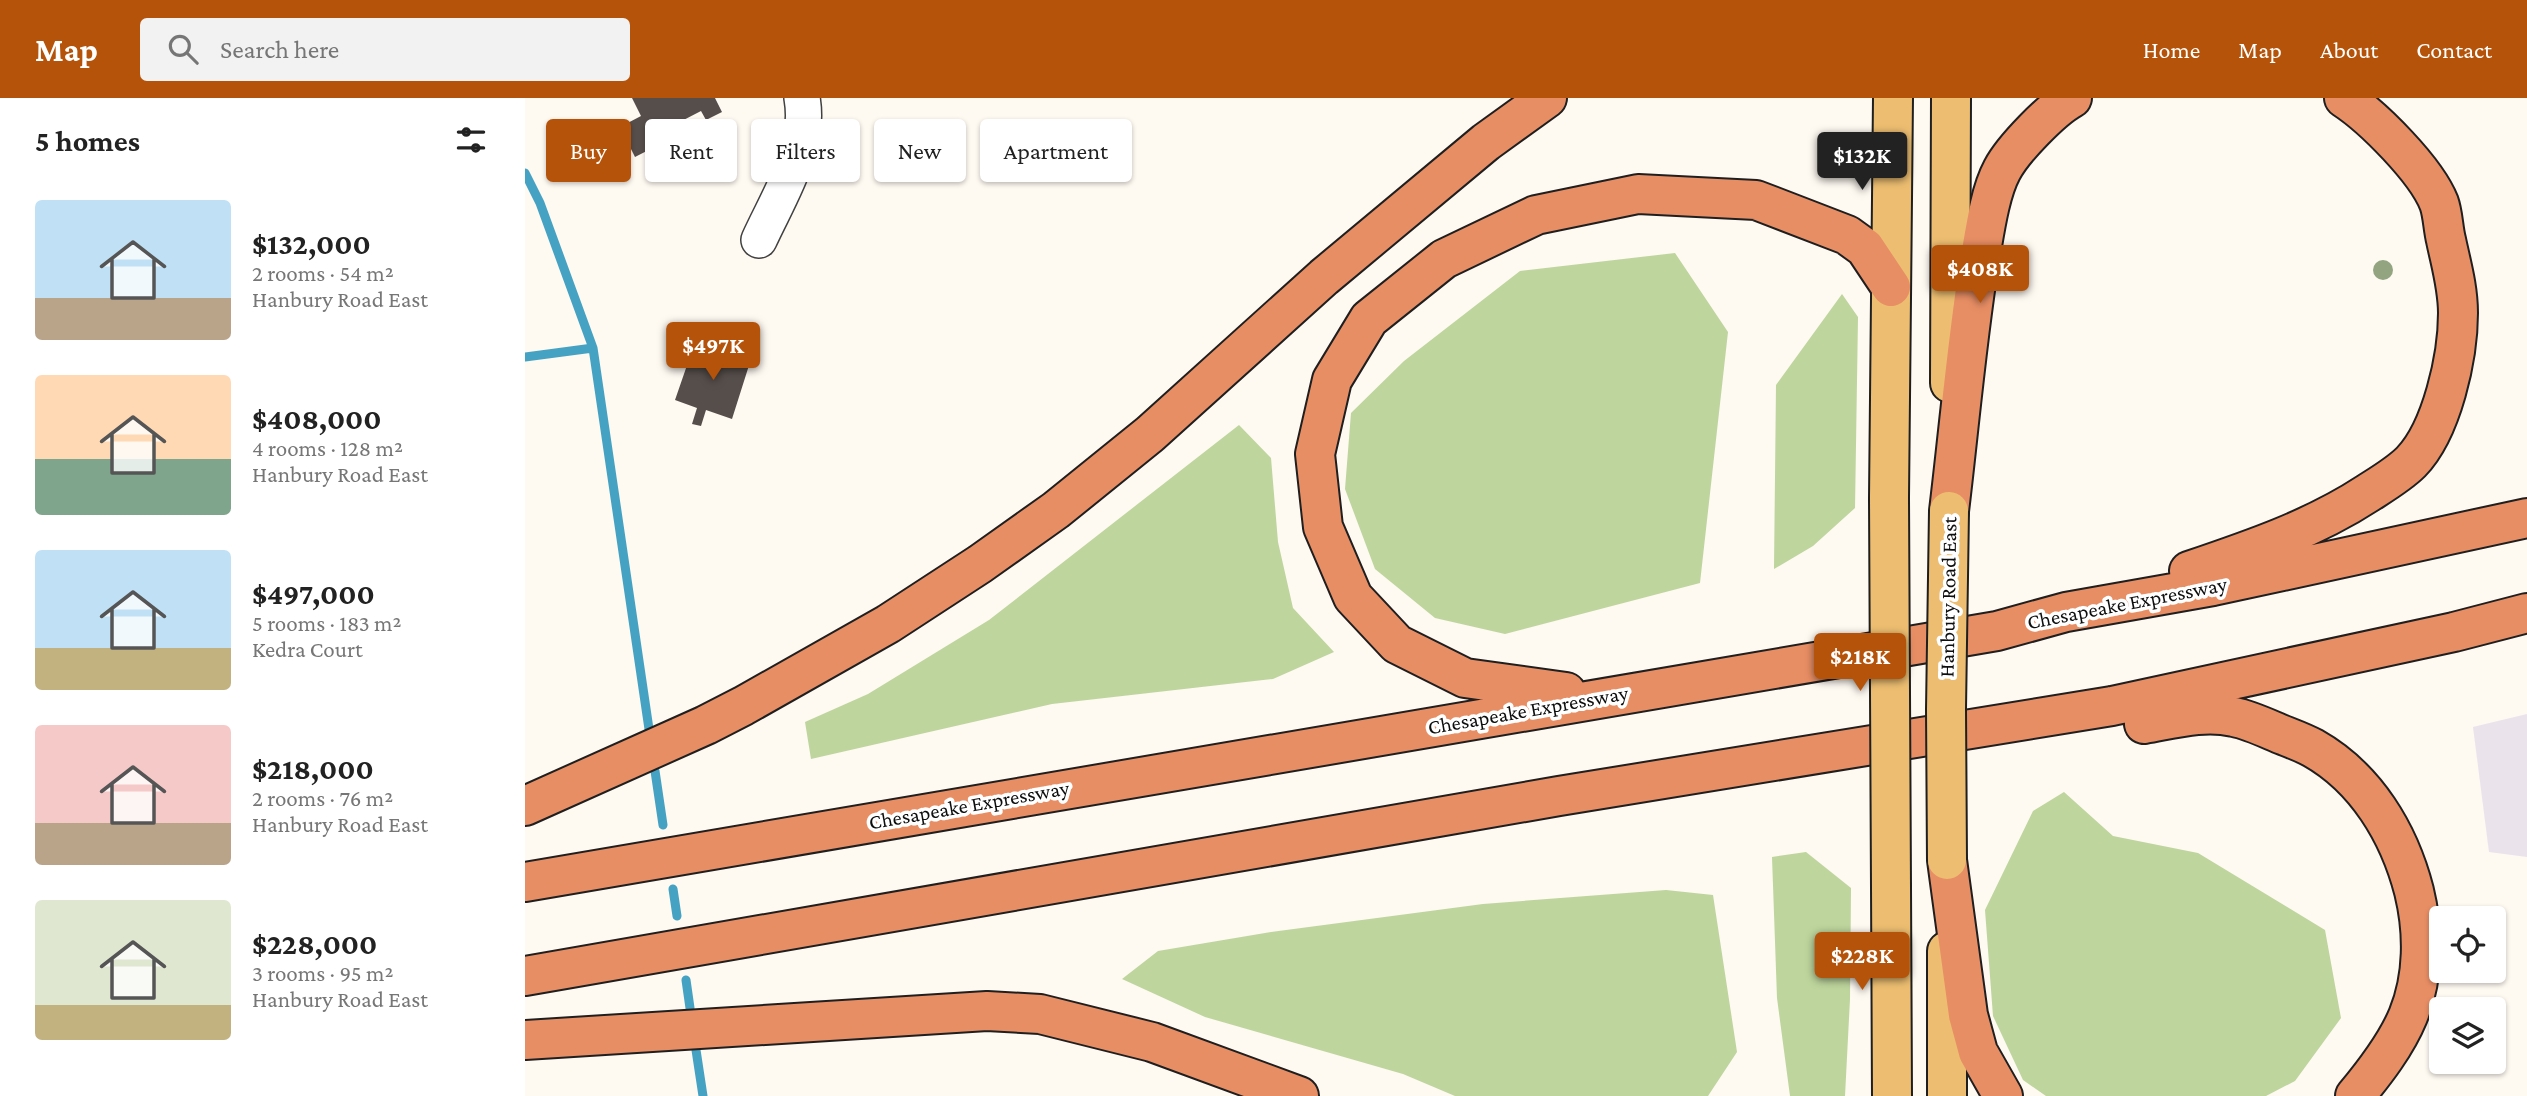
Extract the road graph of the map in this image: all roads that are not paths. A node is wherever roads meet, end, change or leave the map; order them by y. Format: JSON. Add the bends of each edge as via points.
{"nodes":[{"id":1,"x":802,"y":98,"type":"edge"},
{"id":2,"x":1547,"y":98,"type":"edge"},
{"id":3,"x":1893,"y":98,"type":"edge"},
{"id":4,"x":1951,"y":98,"type":"edge"},
{"id":5,"x":2073,"y":98,"type":"edge"},
{"id":6,"x":2344,"y":98,"type":"edge"},
{"id":7,"x":759,"y":240,"type":"dead end"},
{"id":8,"x":1891,"y":287,"type":"junction"},
{"id":9,"x":1949,"y":511,"type":"junction"},
{"id":10,"x":2527,"y":519,"type":"edge"},
{"id":11,"x":2066,"y":612,"type":"junction"},
{"id":12,"x":2527,"y":613,"type":"edge"},
{"id":13,"x":1603,"y":697,"type":"junction"},
{"id":14,"x":1839,"y":750,"type":"junction"},
{"id":15,"x":525,"y":806,"type":"edge"},
{"id":16,"x":1947,"y":860,"type":"junction"},
{"id":17,"x":525,"y":882,"type":"edge"},
{"id":18,"x":525,"y":976,"type":"edge"},
{"id":19,"x":525,"y":1040,"type":"edge"},
{"id":20,"x":1299,"y":1096,"type":"edge"},
{"id":21,"x":1892,"y":1096,"type":"edge"},
{"id":22,"x":1947,"y":1096,"type":"edge"},
{"id":23,"x":2003,"y":1096,"type":"edge"},
{"id":24,"x":2355,"y":1096,"type":"edge"}],
"edges":[{"from":1,"to":7,"type":"street","via":[[806,117],[802,143]]},
{"from":2,"to":15,"type":"highway","via":[[1486,142],[1324,277],[1150,434],[980,564],[888,624],[743,706]]},
{"from":3,"to":8,"type":"main road"},
{"from":4,"to":9,"type":"main road","name":"Hanbury Road East"},
{"from":5,"to":9,"type":"highway","via":[[2047,117],[2002,170],[1994,194],[1975,293]]},
{"from":6,"to":11,"type":"highway","via":[[2406,155],[2439,203],[2458,313],[2437,421],[2410,462],[2320,522]]},
{"from":8,"to":13,"type":"highway","via":[[1865,248],[1847,235],[1756,200],[1638,194],[1536,215],[1444,258],[1369,319],[1332,380],[1315,454],[1323,527],[1353,597],[1397,645],[1465,678]]},
{"from":8,"to":21,"type":"main road","bridge":true},
{"from":9,"to":16,"type":"main road","name":"Hanbury Road East","bridge":true},
{"from":10,"to":11,"type":"highway","name":"Chesapeake Expressway","via":[[2213,586]]},
{"from":11,"to":13,"type":"highway","name":"Chesapeake Expressway","via":[[1997,631]]},
{"from":12,"to":14,"type":"highway","via":[[2112,706]]},
{"from":13,"to":17,"type":"highway","name":"Chesapeake Expressway"},
{"from":14,"to":18,"type":"highway"},
{"from":14,"to":24,"type":"highway","via":[[2111,730],[2200,714],[2233,716],[2312,747],[2368,795],[2391,828],[2418,909],[2421,964],[2408,1016]]},
{"from":16,"to":22,"type":"main road","name":"Hanbury Road East"},
{"from":16,"to":23,"type":"highway","via":[[1968,1015],[1977,1052]]},
{"from":19,"to":20,"type":"highway","via":[[988,1011],[1040,1014],[1152,1042]]}]}
